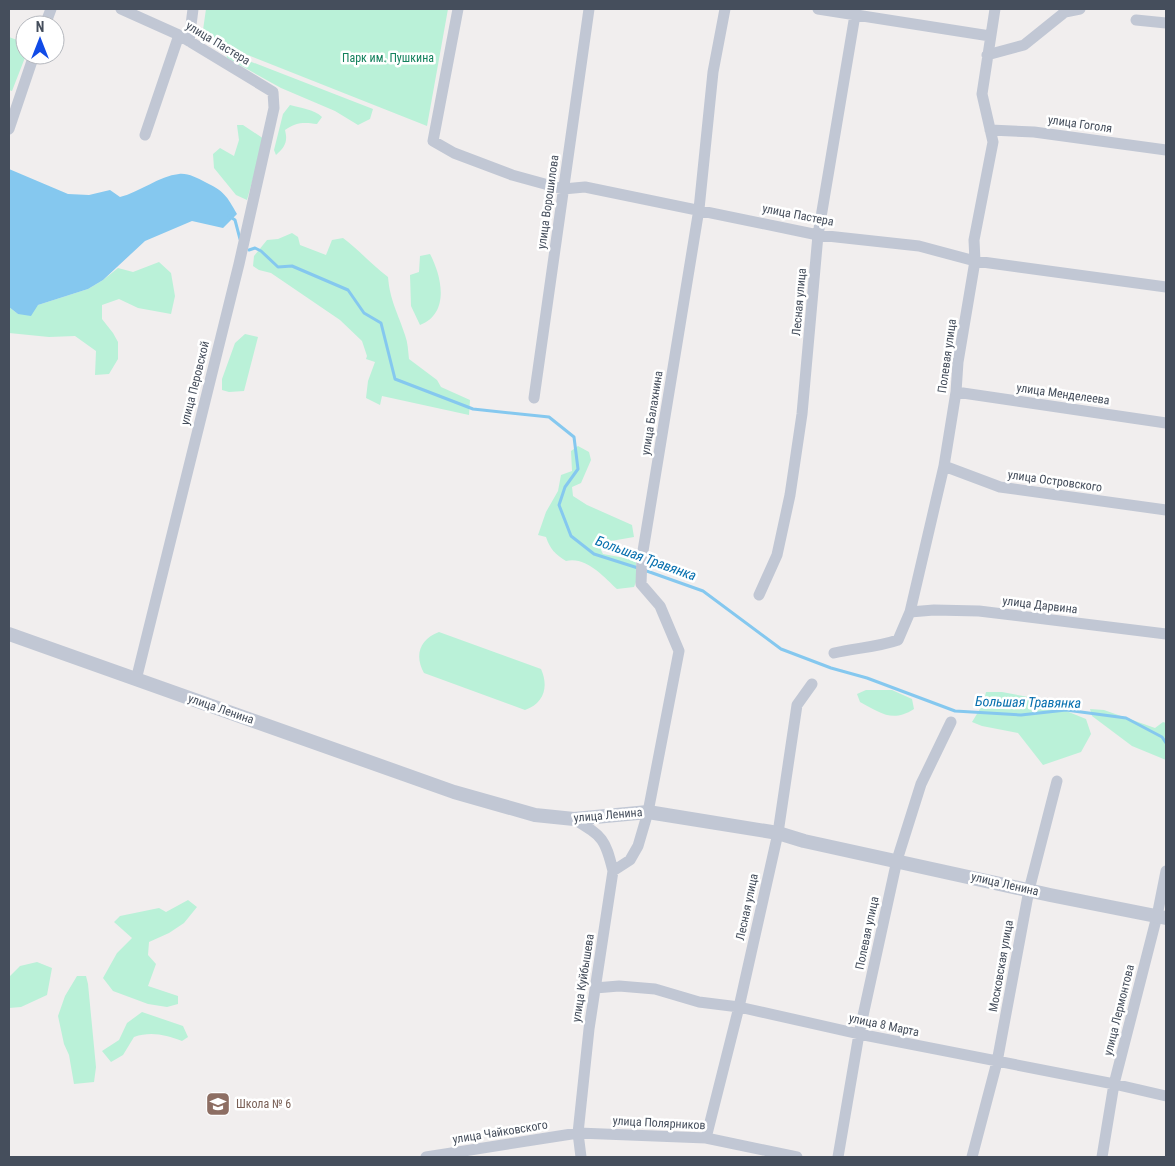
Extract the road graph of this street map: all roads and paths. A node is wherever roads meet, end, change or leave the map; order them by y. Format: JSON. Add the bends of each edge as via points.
{"nodes":[{"id":1,"x":121,"y":9,"type":"edge"},
{"id":2,"x":193,"y":9,"type":"edge"},
{"id":3,"x":458,"y":9,"type":"edge"},
{"id":4,"x":589,"y":9,"type":"edge"},
{"id":5,"x":725,"y":9,"type":"edge"},
{"id":6,"x":818,"y":9,"type":"edge"},
{"id":7,"x":995,"y":9,"type":"edge"},
{"id":8,"x":1080,"y":9,"type":"edge"},
{"id":9,"x":855,"y":12,"type":"edge"},
{"id":10,"x":1136,"y":20,"type":"dead end"},
{"id":11,"x":1166,"y":23,"type":"edge"},
{"id":12,"x":178,"y":35,"type":"junction"},
{"id":13,"x":990,"y":36,"type":"junction"},
{"id":14,"x":189,"y":42,"type":"junction"},
{"id":15,"x":987,"y":55,"type":"junction"},
{"id":16,"x":31,"y":65,"type":"edge"},
{"id":17,"x":273,"y":92,"type":"joint"},
{"id":18,"x":9,"y":129,"type":"edge"},
{"id":19,"x":990,"y":130,"type":"junction"},
{"id":20,"x":145,"y":136,"type":"dead end"},
{"id":21,"x":1166,"y":150,"type":"edge"},
{"id":22,"x":563,"y":189,"type":"junction"},
{"id":23,"x":699,"y":210,"type":"junction"},
{"id":24,"x":818,"y":234,"type":"junction"},
{"id":25,"x":975,"y":261,"type":"junction"},
{"id":26,"x":1166,"y":286,"type":"edge"},
{"id":27,"x":956,"y":392,"type":"junction"},
{"id":28,"x":534,"y":398,"type":"dead end"},
{"id":29,"x":1166,"y":423,"type":"edge"},
{"id":30,"x":944,"y":466,"type":"junction"},
{"id":31,"x":1166,"y":510,"type":"edge"},
{"id":32,"x":759,"y":595,"type":"dead end"},
{"id":33,"x":910,"y":612,"type":"junction"},
{"id":34,"x":9,"y":634,"type":"edge"},
{"id":35,"x":1166,"y":634,"type":"edge"},
{"id":36,"x":834,"y":653,"type":"dead end"},
{"id":37,"x":136,"y":680,"type":"junction"},
{"id":38,"x":812,"y":684,"type":"dead end"},
{"id":39,"x":951,"y":722,"type":"dead end"},
{"id":40,"x":1057,"y":781,"type":"dead end"},
{"id":41,"x":648,"y":812,"type":"junction"},
{"id":42,"x":574,"y":819,"type":"junction"},
{"id":43,"x":778,"y":832,"type":"junction"},
{"id":44,"x":897,"y":860,"type":"junction"},
{"id":45,"x":613,"y":871,"type":"junction"},
{"id":46,"x":1166,"y":871,"type":"edge"},
{"id":47,"x":1029,"y":890,"type":"junction"},
{"id":48,"x":1162,"y":917,"type":"edge"},
{"id":49,"x":595,"y":988,"type":"junction"},
{"id":50,"x":739,"y":1007,"type":"junction"},
{"id":51,"x":859,"y":1034,"type":"junction"},
{"id":52,"x":997,"y":1062,"type":"junction"},
{"id":53,"x":1114,"y":1084,"type":"junction"},
{"id":54,"x":1166,"y":1096,"type":"edge"},
{"id":55,"x":578,"y":1133,"type":"junction"},
{"id":56,"x":706,"y":1138,"type":"junction"},
{"id":57,"x":426,"y":1157,"type":"edge"},
{"id":58,"x":581,"y":1157,"type":"edge"},
{"id":59,"x":797,"y":1157,"type":"edge"},
{"id":60,"x":838,"y":1157,"type":"edge"},
{"id":61,"x":972,"y":1157,"type":"edge"},
{"id":62,"x":1102,"y":1157,"type":"edge"}],
"edges":[{"from":1,"to":12,"type":"street","name":"улица Пастера"},
{"from":2,"to":14,"type":"street"},
{"from":3,"to":22,"type":"street","name":"улица Пастера","via":[[433,141],[454,153],[512,175]]},
{"from":4,"to":22,"type":"street","name":"улица Ворошилова"},
{"from":5,"to":23,"type":"street","name":"улица Балахнина","via":[[713,72]]},
{"from":6,"to":9,"type":"street"},
{"from":7,"to":13,"type":"street","name":"Полевая улица"},
{"from":8,"to":15,"type":"street","via":[[1065,12],[1024,45]]},
{"from":9,"to":13,"type":"street"},
{"from":9,"to":24,"type":"street","name":"Лесная улица"},
{"from":10,"to":11,"type":"street"},
{"from":12,"to":14,"type":"street","name":"улица Пастера"},
{"from":12,"to":20,"type":"street"},
{"from":13,"to":15,"type":"street","name":"Полевая улица"},
{"from":14,"to":17,"type":"street","name":"улица Пастера"},
{"from":15,"to":19,"type":"street","name":"Полевая улица","via":[[982,94]]},
{"from":16,"to":18,"type":"street"},
{"from":17,"to":37,"type":"street","name":"улица Перовской","via":[[274,108],[239,264]]},
{"from":19,"to":21,"type":"street","name":"улица Гоголя","via":[[1034,132]]},
{"from":19,"to":25,"type":"street","name":"Полевая улица","via":[[993,142],[974,240]]},
{"from":22,"to":23,"type":"street","name":"улица Пастера","via":[[585,188]]},
{"from":22,"to":28,"type":"street","name":"улица Ворошилова"},
{"from":23,"to":24,"type":"street","name":"улица Пастера"},
{"from":23,"to":41,"type":"street","name":"улица Балахнина","via":[[642,557],[641,584],[660,606],[679,651]]},
{"from":24,"to":25,"type":"street","name":"улица Пастера","via":[[918,246]]},
{"from":24,"to":32,"type":"street","name":"Лесная улица","via":[[802,414],[790,495],[776,555]]},
{"from":25,"to":26,"type":"street","name":"улица Пастера"},
{"from":25,"to":27,"type":"street","name":"Полевая улица"},
{"from":27,"to":29,"type":"street","name":"улица Менделеева"},
{"from":27,"to":30,"type":"street","name":"Полевая улица"},
{"from":30,"to":31,"type":"street","name":"улица Островского","via":[[1000,487]]},
{"from":30,"to":33,"type":"street","name":"Полевая улица"},
{"from":33,"to":35,"type":"street","name":"улица Дарвина","via":[[979,611]]},
{"from":33,"to":36,"type":"street","name":"Полевая улица","via":[[898,640]]},
{"from":34,"to":37,"type":"street","name":"улица Ленина"},
{"from":37,"to":42,"type":"street","name":"улица Ленина","via":[[454,792],[535,815]]},
{"from":38,"to":43,"type":"street","name":"Лесная улица","via":[[797,705]]},
{"from":39,"to":44,"type":"street","name":"Полевая улица","via":[[921,784]]},
{"from":40,"to":47,"type":"street","name":"Московская улица"},
{"from":41,"to":42,"type":"street","name":"улица Ленина"},
{"from":41,"to":43,"type":"street","name":"улица Ленина"},
{"from":41,"to":45,"type":"street","name":"улица Балахнина","via":[[638,846],[630,860]]},
{"from":42,"to":45,"type":"street","name":"улица Куйбышева","via":[[596,832],[607,847]]},
{"from":43,"to":44,"type":"street","name":"улица Ленина","via":[[804,841]]},
{"from":43,"to":50,"type":"street","name":"Лесная улица"},
{"from":44,"to":47,"type":"street","name":"улица Ленина"},
{"from":44,"to":51,"type":"street","name":"Полевая улица"},
{"from":45,"to":49,"type":"street","name":"улица Куйбышева"},
{"from":46,"to":48,"type":"street","name":"улица Лермонтова"},
{"from":47,"to":48,"type":"street","name":"улица Ленина"},
{"from":47,"to":52,"type":"street","name":"Московская улица"},
{"from":48,"to":53,"type":"street","name":"улица Лермонтова"},
{"from":49,"to":50,"type":"street","name":"улица 8 Марта","via":[[655,989],[699,1002]]},
{"from":49,"to":55,"type":"street","name":"улица Куйбышева"},
{"from":50,"to":51,"type":"street","name":"улица 8 Марта"},
{"from":50,"to":56,"type":"street","name":"Лесная улица"},
{"from":51,"to":52,"type":"street","name":"улица 8 Марта"},
{"from":51,"to":60,"type":"street","name":"Полевая улица"},
{"from":52,"to":53,"type":"street","name":"улица 8 Марта"},
{"from":52,"to":61,"type":"street","name":"Московская улица"},
{"from":53,"to":54,"type":"street","name":"улица 8 Марта"},
{"from":53,"to":62,"type":"street","name":"улица Лермонтова"},
{"from":55,"to":56,"type":"street","name":"улица Полярников"},
{"from":55,"to":57,"type":"street","name":"улица Чайковского"},
{"from":55,"to":58,"type":"street","name":"улица Куйбышева"},
{"from":56,"to":59,"type":"street","name":"улица Полярников"}]}
